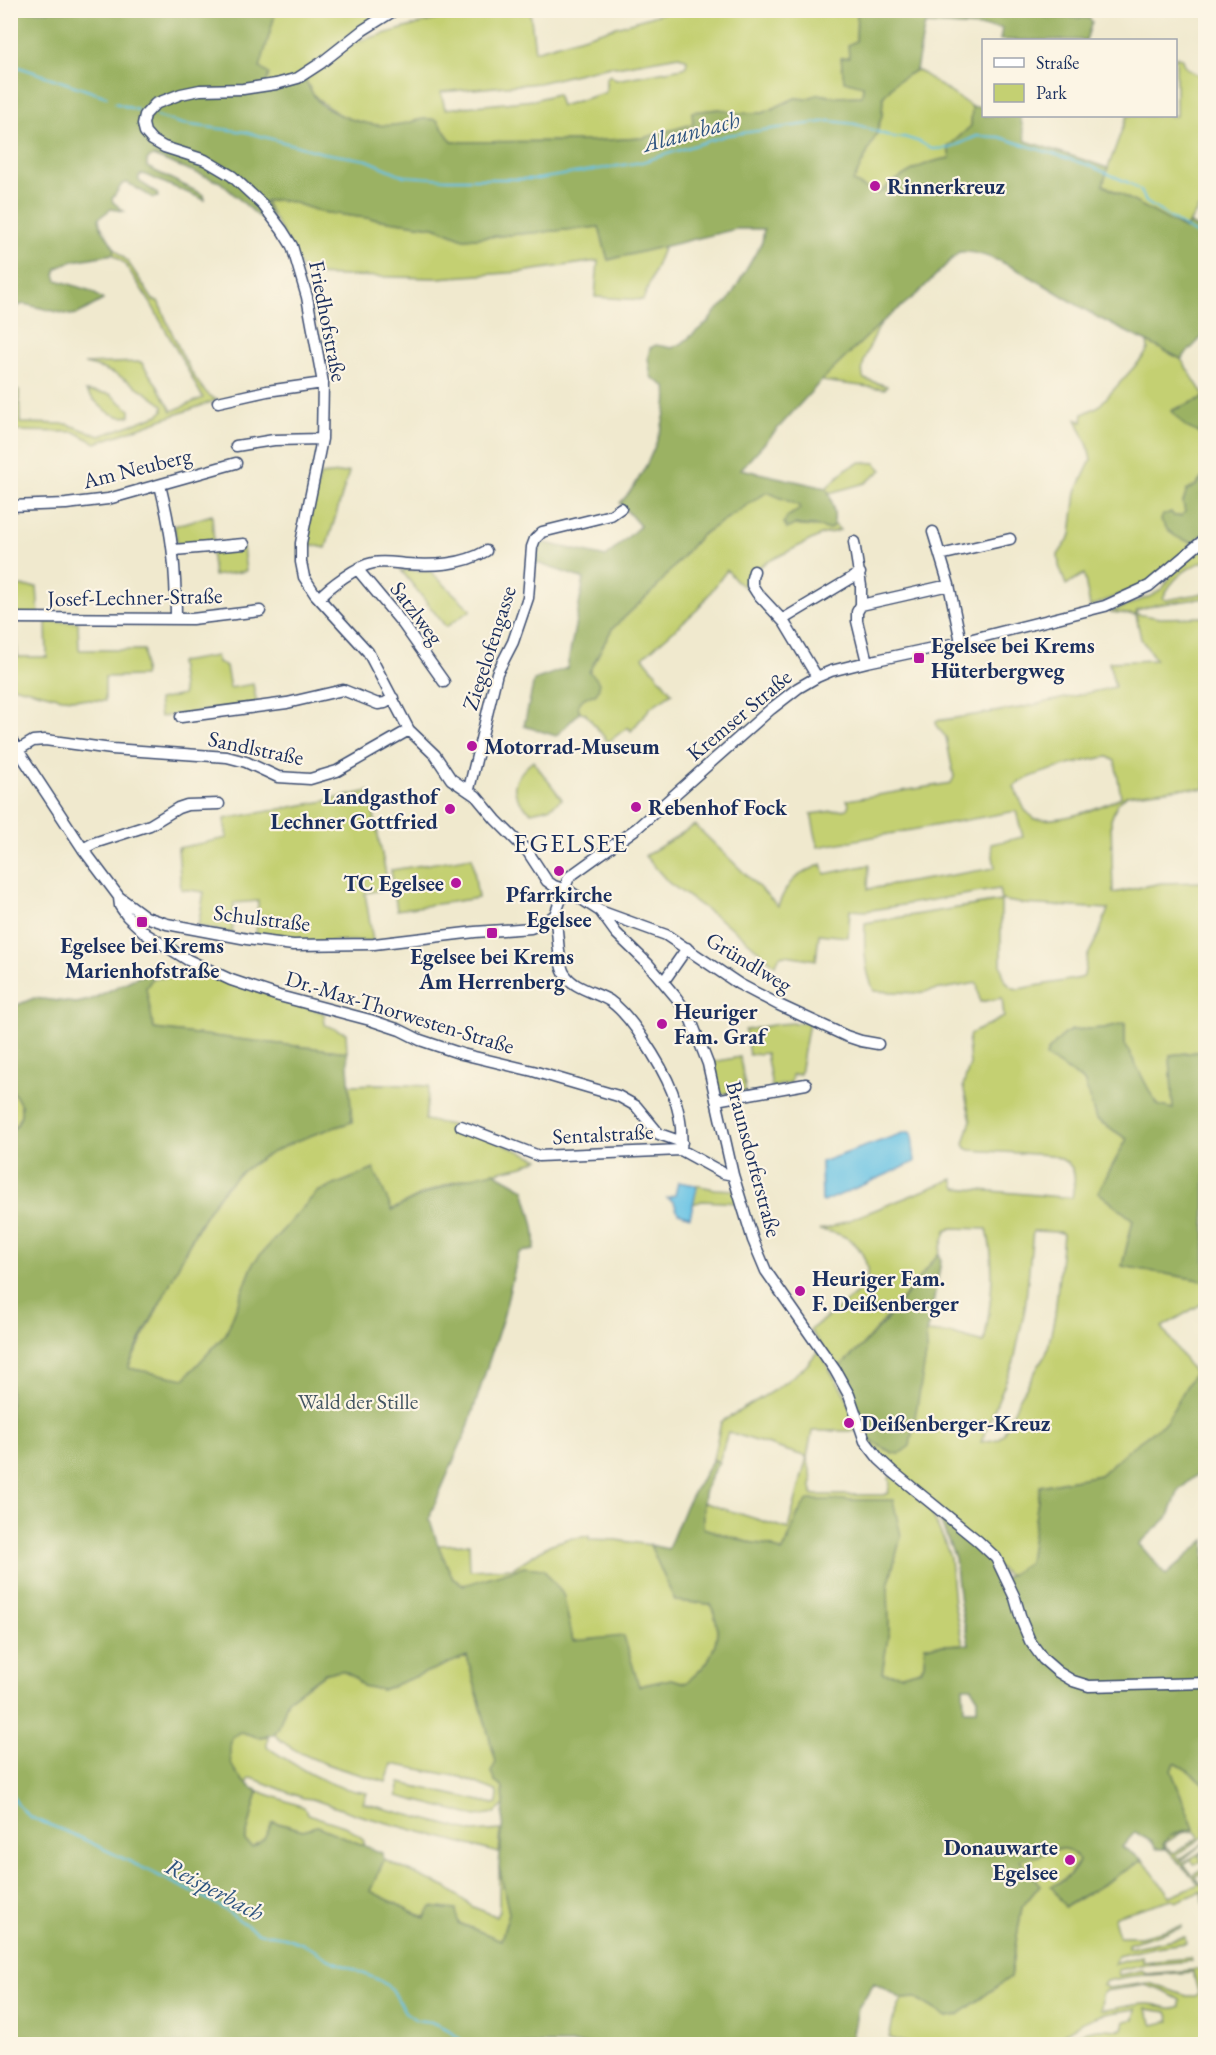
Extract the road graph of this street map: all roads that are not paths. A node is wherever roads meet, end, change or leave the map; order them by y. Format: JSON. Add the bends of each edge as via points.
{"nodes":[{"id":1,"x":395,"y":10,"type":"edge"},
{"id":2,"x":323,"y":383,"type":"junction"},
{"id":3,"x":218,"y":402,"type":"dead end"},
{"id":4,"x":322,"y":439,"type":"junction"},
{"id":5,"x":236,"y":446,"type":"dead end"},
{"id":6,"x":236,"y":463,"type":"dead end"},
{"id":7,"x":160,"y":485,"type":"junction"},
{"id":8,"x":10,"y":506,"type":"edge"},
{"id":9,"x":621,"y":508,"type":"dead end"},
{"id":10,"x":933,"y":532,"type":"dead end"},
{"id":11,"x":1206,"y":538,"type":"edge"},
{"id":12,"x":1010,"y":539,"type":"dead end"},
{"id":13,"x":854,"y":542,"type":"dead end"},
{"id":14,"x":244,"y":544,"type":"dead end"},
{"id":15,"x":174,"y":550,"type":"junction"},
{"id":16,"x":486,"y":551,"type":"dead end"},
{"id":17,"x":940,"y":555,"type":"junction"},
{"id":18,"x":358,"y":570,"type":"junction"},
{"id":19,"x":754,"y":571,"type":"dead end"},
{"id":20,"x":860,"y":573,"type":"junction"},
{"id":21,"x":949,"y":585,"type":"junction"},
{"id":22,"x":320,"y":598,"type":"junction"},
{"id":23,"x":861,"y":605,"type":"junction"},
{"id":24,"x":260,"y":611,"type":"dead end"},
{"id":25,"x":10,"y":618,"type":"edge"},
{"id":26,"x":176,"y":618,"type":"junction"},
{"id":27,"x":784,"y":622,"type":"junction"},
{"id":28,"x":961,"y":642,"type":"junction"},
{"id":29,"x":867,"y":662,"type":"junction"},
{"id":30,"x":817,"y":677,"type":"junction"},
{"id":31,"x":444,"y":682,"type":"dead end"},
{"id":32,"x":393,"y":698,"type":"junction"},
{"id":33,"x":181,"y":717,"type":"dead end"},
{"id":34,"x":409,"y":730,"type":"junction"},
{"id":35,"x":10,"y":738,"type":"edge"},
{"id":36,"x":18,"y":750,"type":"junction"},
{"id":37,"x":469,"y":789,"type":"junction"},
{"id":38,"x":219,"y":804,"type":"dead end"},
{"id":39,"x":83,"y":849,"type":"junction"},
{"id":40,"x":564,"y":889,"type":"junction"},
{"id":41,"x":119,"y":897,"type":"junction"},
{"id":42,"x":600,"y":911,"type":"junction"},
{"id":43,"x":555,"y":915,"type":"junction"},
{"id":44,"x":687,"y":948,"type":"junction"},
{"id":45,"x":664,"y":981,"type":"junction"},
{"id":46,"x":878,"y":1044,"type":"dead end"},
{"id":47,"x":806,"y":1084,"type":"dead end"},
{"id":48,"x":716,"y":1100,"type":"junction"},
{"id":49,"x":461,"y":1126,"type":"dead end"},
{"id":50,"x":681,"y":1146,"type":"junction"},
{"id":51,"x":733,"y":1175,"type":"junction"},
{"id":52,"x":1206,"y":1683,"type":"edge"}],
"edges":[{"from":1,"to":2,"type":"street","name":"Friedhofstraße","via":[[309,72],[286,82],[200,90],[164,100],[150,109],[143,123],[152,140],[205,160],[232,176],[282,230],[300,267]]},
{"from":2,"to":3,"type":"street","via":[[267,390]]},
{"from":2,"to":4,"type":"street","name":"Friedhofstraße"},
{"from":4,"to":5,"type":"street"},
{"from":4,"to":22,"type":"street","name":"Friedhofstraße","via":[[301,543],[304,577]]},
{"from":6,"to":7,"type":"street","name":"Am Neuberg"},
{"from":7,"to":8,"type":"street","name":"Am Neuberg","via":[[108,499]]},
{"from":7,"to":15,"type":"street"},
{"from":9,"to":37,"type":"street","name":"Ziegelofengasse","via":[[542,532],[535,539],[528,598],[497,673]]},
{"from":10,"to":17,"type":"street"},
{"from":11,"to":28,"type":"street","name":"Kremser Straße","via":[[1149,586],[1115,602]]},
{"from":12,"to":17,"type":"street"},
{"from":13,"to":20,"type":"street"},
{"from":14,"to":15,"type":"street"},
{"from":15,"to":26,"type":"street"},
{"from":16,"to":18,"type":"street","name":"Satzlweg","via":[[459,562],[379,562]]},
{"from":17,"to":21,"type":"street"},
{"from":18,"to":22,"type":"street","name":"Satzlweg","via":[[327,589]]},
{"from":18,"to":31,"type":"street","name":"Satzlweg"},
{"from":19,"to":27,"type":"street","via":[[752,585]]},
{"from":20,"to":23,"type":"street"},
{"from":20,"to":27,"type":"street"},
{"from":21,"to":23,"type":"street"},
{"from":21,"to":28,"type":"street"},
{"from":22,"to":32,"type":"street","name":"Friedhofstraße","via":[[368,652]]},
{"from":23,"to":29,"type":"street","via":[[857,621]]},
{"from":24,"to":26,"type":"street","name":"Josef-Lechner-Straße"},
{"from":25,"to":26,"type":"street","name":"Josef-Lechner-Straße"},
{"from":27,"to":30,"type":"street"},
{"from":28,"to":29,"type":"street","name":"Kremser Straße"},
{"from":29,"to":30,"type":"street","name":"Kremser Straße"},
{"from":30,"to":40,"type":"street","name":"Kremser Straße","via":[[771,709],[637,828],[576,872]]},
{"from":32,"to":33,"type":"street","via":[[378,704],[343,690],[287,703]]},
{"from":32,"to":34,"type":"street","name":"Friedhofstraße"},
{"from":34,"to":36,"type":"street","name":"Sandlstraße","via":[[337,771],[310,779],[278,777],[227,757],[45,740],[33,741]]},
{"from":34,"to":37,"type":"street","via":[[435,755],[451,778]]},
{"from":35,"to":36,"type":"street"},
{"from":36,"to":39,"type":"street","name":"Schulstraße"},
{"from":37,"to":40,"type":"street","via":[[528,852],[547,881]]},
{"from":38,"to":39,"type":"street","via":[[178,808],[150,825]]},
{"from":39,"to":41,"type":"street","name":"Schulstraße"},
{"from":40,"to":42,"type":"street","name":"Braunsdorferstraße"},
{"from":40,"to":43,"type":"street"},
{"from":41,"to":43,"type":"street","name":"Schulstraße","via":[[146,917],[167,924],[293,945],[374,944],[531,928]]},
{"from":41,"to":50,"type":"street","name":"Dr.-Max-Thorwesten-Straße","via":[[127,916],[146,934],[231,980],[370,1020],[462,1054],[618,1096],[636,1107],[659,1134]]},
{"from":42,"to":44,"type":"street","name":"Gründlweg","via":[[666,935]]},
{"from":42,"to":45,"type":"street","name":"Braunsdorferstraße","via":[[616,933]]},
{"from":43,"to":50,"type":"street","via":[[560,965],[567,979],[622,1011],[655,1056],[679,1114]]},
{"from":44,"to":45,"type":"street"},
{"from":44,"to":46,"type":"street","name":"Gründlweg","via":[[752,992],[846,1036]]},
{"from":45,"to":48,"type":"street","name":"Braunsdorferstraße","via":[[689,1015],[708,1064]]},
{"from":47,"to":48,"type":"street"},
{"from":48,"to":51,"type":"street","name":"Braunsdorferstraße"},
{"from":49,"to":50,"type":"street","name":"Sentalstraße","via":[[539,1156]]},
{"from":50,"to":51,"type":"street","name":"Dr.-Max-Thorwesten-Straße","via":[[723,1173]]},
{"from":51,"to":52,"type":"street","name":"Braunsdorferstraße","via":[[766,1271],[835,1370],[870,1449],[907,1485],[996,1558],[1030,1641],[1043,1659],[1073,1681],[1089,1686]]}]}
